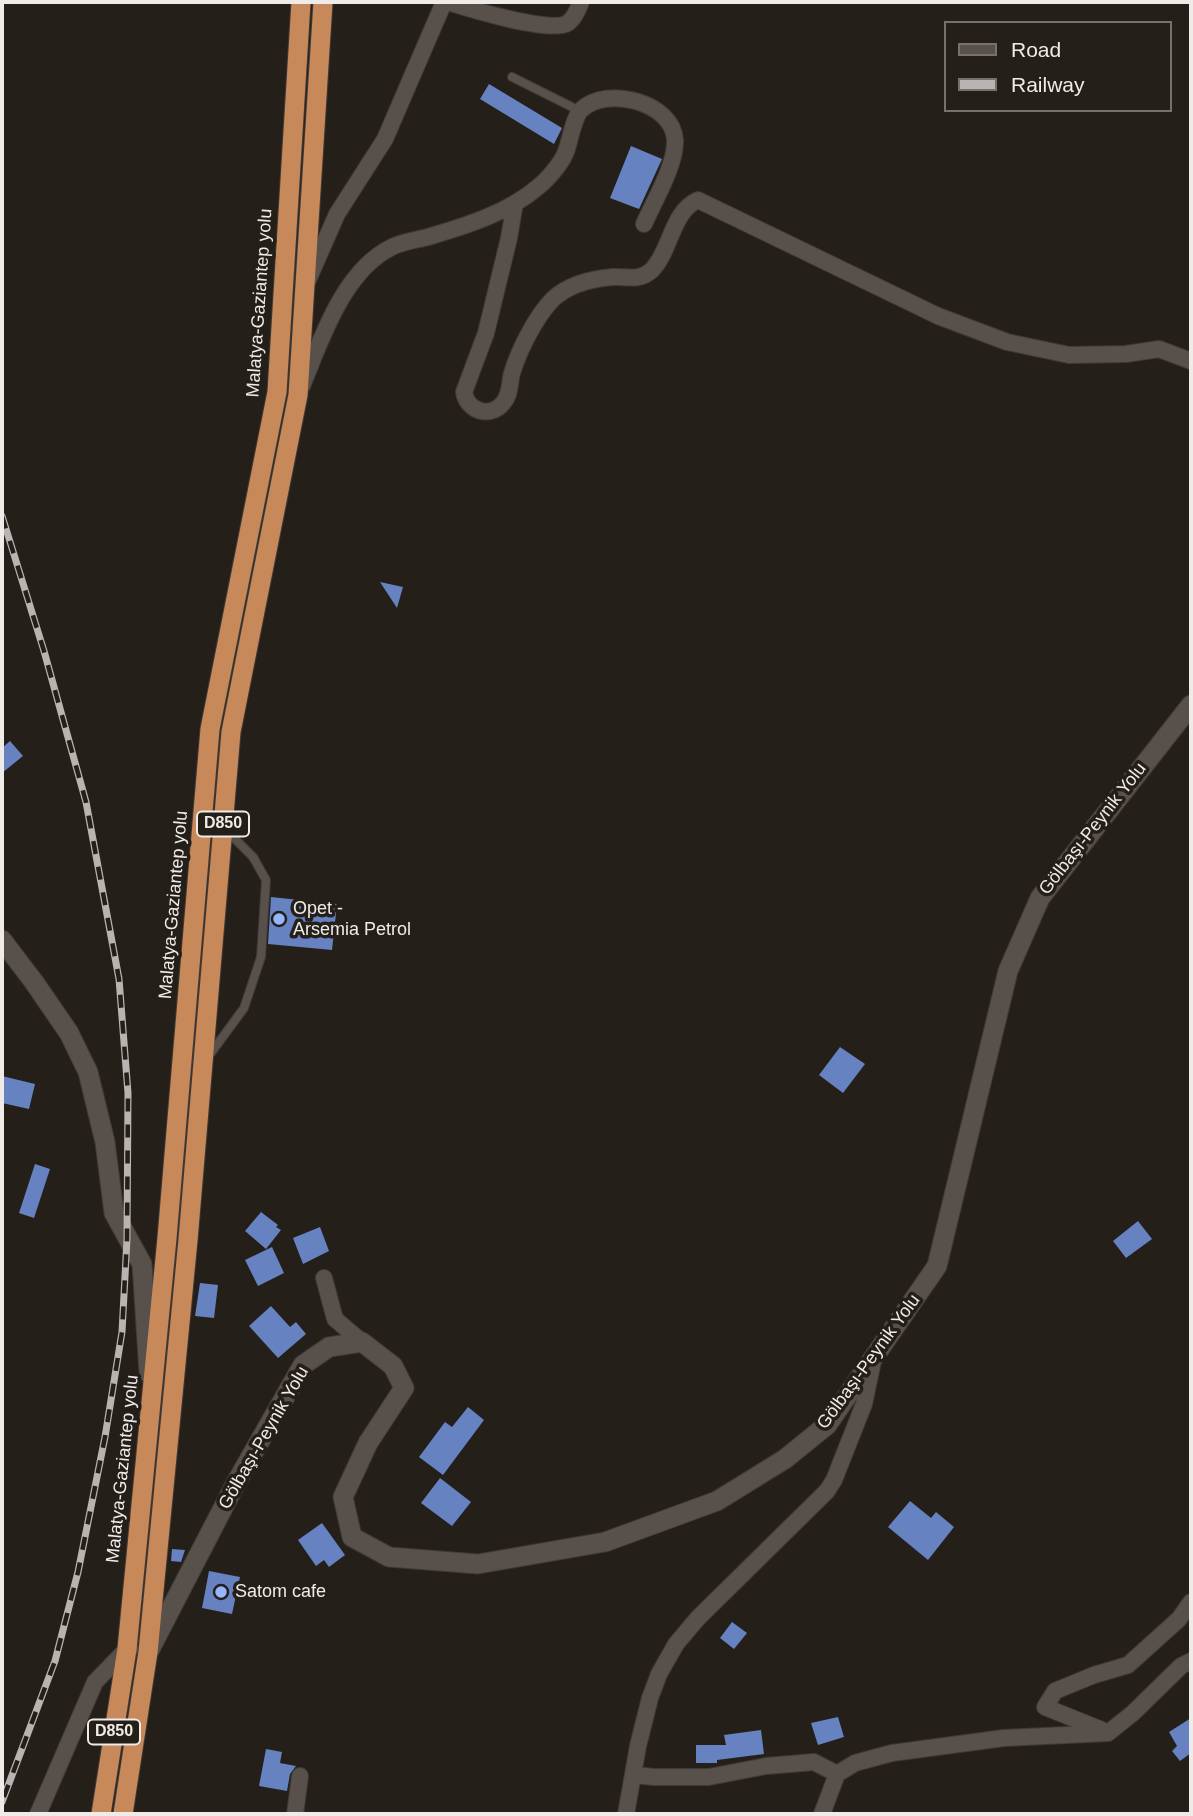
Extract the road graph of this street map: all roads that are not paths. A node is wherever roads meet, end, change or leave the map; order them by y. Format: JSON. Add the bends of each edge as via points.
{"nodes":[{"id":1,"x":302,"y":2,"type":"edge"},
{"id":2,"x":323,"y":2,"type":"edge"},
{"id":3,"x":446,"y":2,"type":"edge"},
{"id":4,"x":581,"y":2,"type":"edge"},
{"id":5,"x":512,"y":77,"type":"dead end"},
{"id":6,"x":580,"y":111,"type":"junction"},
{"id":7,"x":515,"y":203,"type":"junction"},
{"id":8,"x":644,"y":224,"type":"dead end"},
{"id":9,"x":304,"y":289,"type":"junction"},
{"id":10,"x":1191,"y":361,"type":"edge"},
{"id":11,"x":298,"y":395,"type":"junction"},
{"id":12,"x":1191,"y":705,"type":"edge"},
{"id":13,"x":223,"y":826,"type":"junction"},
{"id":14,"x":2,"y":940,"type":"edge"},
{"id":15,"x":203,"y":1065,"type":"junction"},
{"id":16,"x":324,"y":1278,"type":"dead end"},
{"id":17,"x":362,"y":1342,"type":"junction"},
{"id":18,"x":873,"y":1359,"type":"junction"},
{"id":19,"x":151,"y":1402,"type":"junction"},
{"id":20,"x":1191,"y":1602,"type":"edge"},
{"id":21,"x":127,"y":1649,"type":"junction"},
{"id":22,"x":148,"y":1651,"type":"junction"},
{"id":23,"x":1191,"y":1661,"type":"edge"},
{"id":24,"x":1108,"y":1733,"type":"junction"},
{"id":25,"x":837,"y":1773,"type":"junction"},
{"id":26,"x":634,"y":1775,"type":"junction"},
{"id":27,"x":300,"y":1776,"type":"dead end"},
{"id":28,"x":38,"y":1814,"type":"edge"},
{"id":29,"x":101,"y":1814,"type":"edge"},
{"id":30,"x":123,"y":1814,"type":"edge"},
{"id":31,"x":295,"y":1814,"type":"edge"},
{"id":32,"x":626,"y":1814,"type":"edge"},
{"id":33,"x":822,"y":1814,"type":"edge"}],
"edges":[{"from":1,"to":19,"type":"highway","name":"Malatya-Gaziantep yolu","number":"D850","via":[[277,392],[210,729]]},
{"from":2,"to":9,"type":"highway","number":"D850"},
{"from":3,"to":4,"type":"street","via":[[549,26],[566,24]]},
{"from":3,"to":9,"type":"street","via":[[385,139],[337,214]]},
{"from":5,"to":6,"type":"lane"},
{"from":6,"to":7,"type":"street","via":[[564,157],[539,187]]},
{"from":6,"to":8,"type":"street","via":[[600,98],[625,98],[666,119],[675,138],[671,163]]},
{"from":7,"to":10,"type":"street","via":[[486,333],[464,391],[465,399],[477,411],[488,412],[504,402],[518,354],[553,300],[576,284],[614,277],[635,279],[652,270],[681,216],[698,200],[938,316],[1007,342],[1069,355],[1159,349]]},
{"from":7,"to":11,"type":"street","via":[[449,231],[392,247],[369,264],[335,304]]},
{"from":9,"to":11,"type":"highway","number":"D850"},
{"from":11,"to":13,"type":"highway","number":"D850","via":[[230,732]]},
{"from":12,"to":18,"type":"street","name":"Gölbaşı-Peynik Yolu","via":[[1040,898],[1008,971],[937,1266]]},
{"from":13,"to":15,"type":"highway","number":"D850"},
{"from":13,"to":15,"type":"lane","via":[[253,857],[266,880],[261,957],[244,1008]]},
{"from":14,"to":19,"type":"street","via":[[69,1032],[88,1072],[114,1213],[142,1264]]},
{"from":15,"to":22,"type":"highway","number":"D850"},
{"from":16,"to":17,"type":"street","via":[[335,1319]]},
{"from":17,"to":18,"type":"street","name":"Gölbaşı-Peynik Yolu","via":[[393,1367],[404,1388],[368,1443],[343,1497],[352,1537],[389,1557],[478,1564],[605,1542],[717,1501],[785,1459],[827,1425]]},
{"from":17,"to":22,"type":"street","name":"Gölbaşı-Peynik Yolu","via":[[329,1347],[303,1365]]},
{"from":18,"to":26,"type":"street","via":[[864,1404],[827,1491],[676,1644],[650,1698]]},
{"from":19,"to":21,"type":"highway","name":"Malatya-Gaziantep yolu","number":"D850"},
{"from":20,"to":24,"type":"street","via":[[1179,1619],[1128,1665],[1055,1690],[1045,1707]]},
{"from":21,"to":22,"type":"street"},
{"from":21,"to":28,"type":"street","via":[[95,1682]]},
{"from":21,"to":29,"type":"highway","name":"Malatya-Gaziantep yolu","number":"D850"},
{"from":22,"to":30,"type":"highway","number":"D850"},
{"from":23,"to":24,"type":"street"},
{"from":24,"to":25,"type":"street","via":[[1004,1738],[905,1751],[855,1763]]},
{"from":25,"to":26,"type":"street","via":[[814,1762],[709,1777]]},
{"from":25,"to":33,"type":"street"},
{"from":26,"to":32,"type":"street"},
{"from":27,"to":31,"type":"street"}]}
